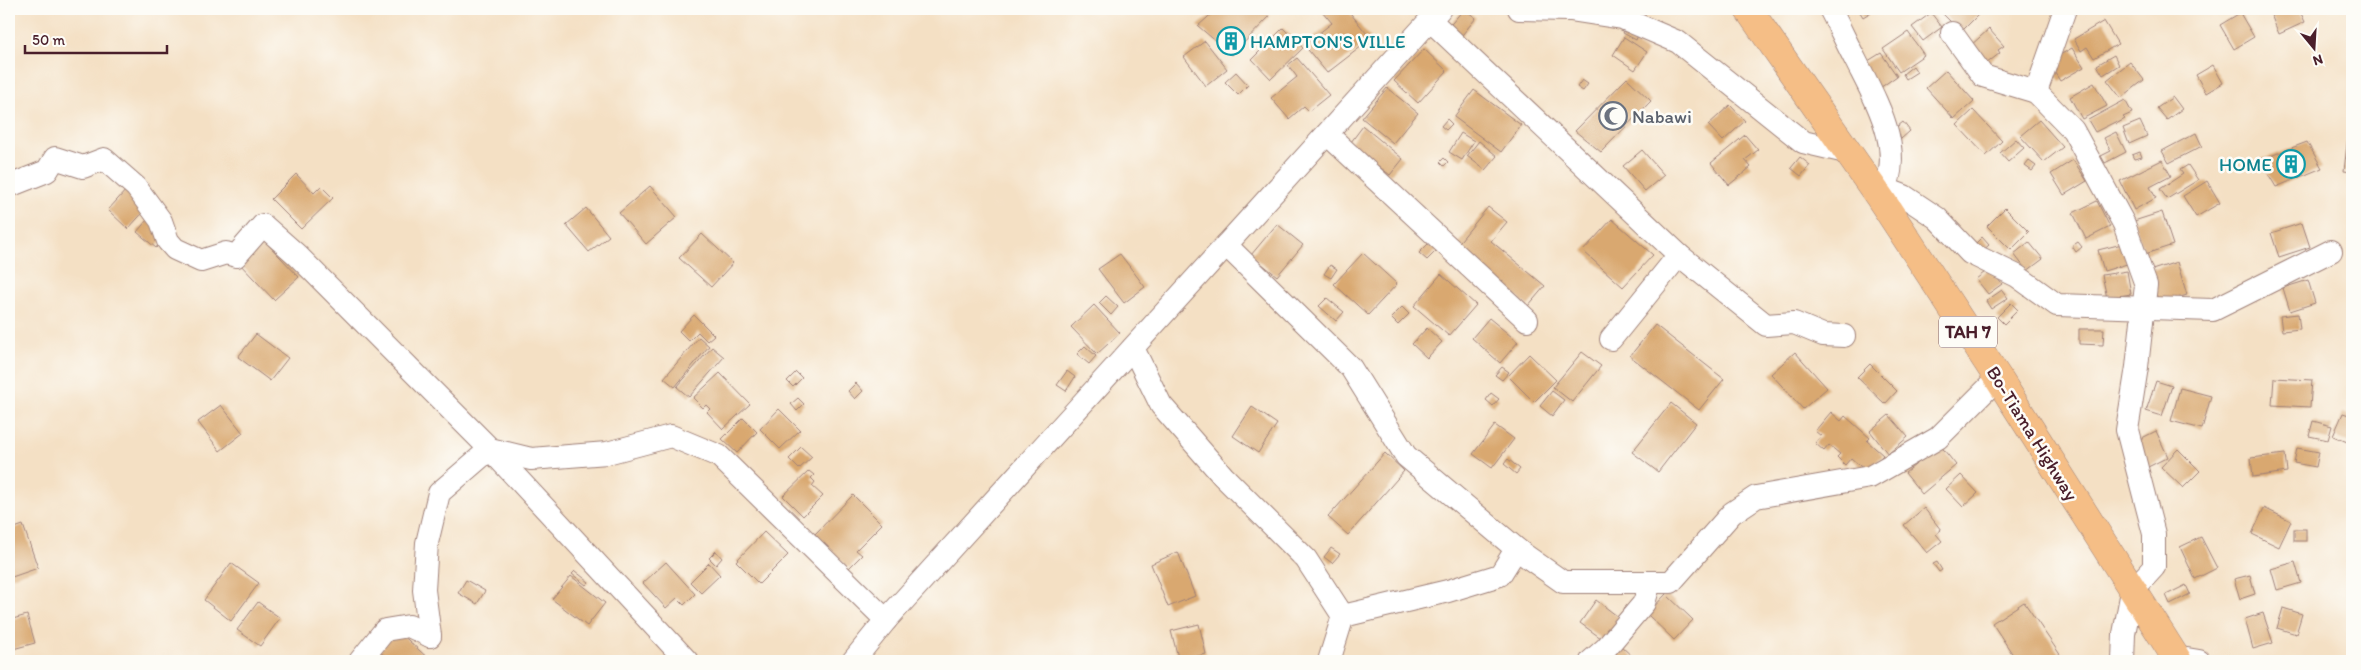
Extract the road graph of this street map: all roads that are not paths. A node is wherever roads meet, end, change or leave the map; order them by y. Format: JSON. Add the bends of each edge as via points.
{"nodes":[{"id":1,"x":1519,"y":9,"type":"edge"},
{"id":2,"x":1748,"y":9,"type":"edge"},
{"id":3,"x":1830,"y":9,"type":"edge"},
{"id":4,"x":2065,"y":9,"type":"edge"},
{"id":5,"x":1435,"y":14,"type":"edge"},
{"id":6,"x":1952,"y":33,"type":"dead end"},
{"id":7,"x":2036,"y":92,"type":"junction"},
{"id":8,"x":1327,"y":134,"type":"junction"},
{"id":9,"x":1850,"y":152,"type":"junction"},
{"id":10,"x":9,"y":186,"type":"edge"},
{"id":11,"x":1883,"y":193,"type":"junction"},
{"id":12,"x":1226,"y":245,"type":"junction"},
{"id":13,"x":2331,"y":251,"type":"dead end"},
{"id":14,"x":1679,"y":255,"type":"junction"},
{"id":15,"x":2142,"y":309,"type":"junction"},
{"id":16,"x":1527,"y":320,"type":"dead end"},
{"id":17,"x":1844,"y":336,"type":"dead end"},
{"id":18,"x":1611,"y":339,"type":"dead end"},
{"id":19,"x":1133,"y":348,"type":"junction"},
{"id":20,"x":1998,"y":378,"type":"junction"},
{"id":21,"x":490,"y":449,"type":"junction"},
{"id":22,"x":1519,"y":551,"type":"junction"},
{"id":23,"x":1650,"y":582,"type":"junction"},
{"id":24,"x":2132,"y":590,"type":"junction"},
{"id":25,"x":1343,"y":616,"type":"junction"},
{"id":26,"x":886,"y":620,"type":"junction"},
{"id":27,"x":2184,"y":660,"type":"edge"},
{"id":28,"x":360,"y":661,"type":"edge"},
{"id":29,"x":687,"y":661,"type":"edge"},
{"id":30,"x":853,"y":661,"type":"edge"},
{"id":31,"x":1329,"y":661,"type":"edge"},
{"id":32,"x":1591,"y":661,"type":"edge"},
{"id":33,"x":2123,"y":661,"type":"edge"}],
"edges":[{"from":1,"to":9,"type":"street","via":[[1570,10],[1622,18],[1678,42],[1803,142]]},
{"from":2,"to":9,"type":"highway","name":"Bo-Tiama Highway","number":"TAH 7"},
{"from":3,"to":11,"type":"street","via":[[1882,112],[1892,161]]},
{"from":4,"to":7,"type":"street"},
{"from":5,"to":8,"type":"street"},
{"from":5,"to":14,"type":"street"},
{"from":6,"to":7,"type":"street","via":[[1983,76]]},
{"from":7,"to":15,"type":"street","via":[[2073,130],[2124,224],[2146,285]]},
{"from":8,"to":12,"type":"street"},
{"from":8,"to":16,"type":"street"},
{"from":9,"to":11,"type":"highway","name":"Bo-Tiama Highway","number":"TAH 7"},
{"from":10,"to":21,"type":"street","via":[[47,171],[55,158],[83,167],[104,159],[136,186],[161,221],[168,241],[201,261],[226,253],[236,256],[263,225],[297,255]]},
{"from":11,"to":15,"type":"street","via":[[1904,196],[1938,218],[1970,253],[2017,276],[2057,305]]},
{"from":11,"to":20,"type":"highway","name":"Bo-Tiama Highway","number":"TAH 7"},
{"from":12,"to":19,"type":"street"},
{"from":12,"to":22,"type":"street","via":[[1351,368],[1406,456]]},
{"from":13,"to":15,"type":"street","via":[[2213,310]]},
{"from":14,"to":17,"type":"street","via":[[1766,325],[1794,323],[1824,335]]},
{"from":14,"to":18,"type":"street"},
{"from":15,"to":24,"type":"street","via":[[2127,430],[2154,534],[2154,567]]},
{"from":19,"to":25,"type":"street","via":[[1161,405],[1223,476],[1306,560]]},
{"from":19,"to":26,"type":"street"},
{"from":20,"to":23,"type":"street","via":[[1938,438],[1870,477],[1756,497],[1732,513],[1671,582]]},
{"from":20,"to":24,"type":"highway","name":"Bo-Tiama Highway","number":"TAH 7"},
{"from":21,"to":26,"type":"street","via":[[531,459],[607,453],[671,436],[719,456]]},
{"from":21,"to":28,"type":"street","via":[[439,493],[427,542],[424,590],[430,636],[409,626],[385,630]]},
{"from":21,"to":29,"type":"street"},
{"from":22,"to":23,"type":"street","via":[[1563,582]]},
{"from":22,"to":25,"type":"street","via":[[1515,551],[1500,575]]},
{"from":23,"to":32,"type":"street","via":[[1644,603]]},
{"from":24,"to":27,"type":"highway","name":"Bo-Tiama Highway","number":"TAH 7"},
{"from":24,"to":33,"type":"street"},
{"from":25,"to":31,"type":"street"},
{"from":26,"to":30,"type":"street"}]}
